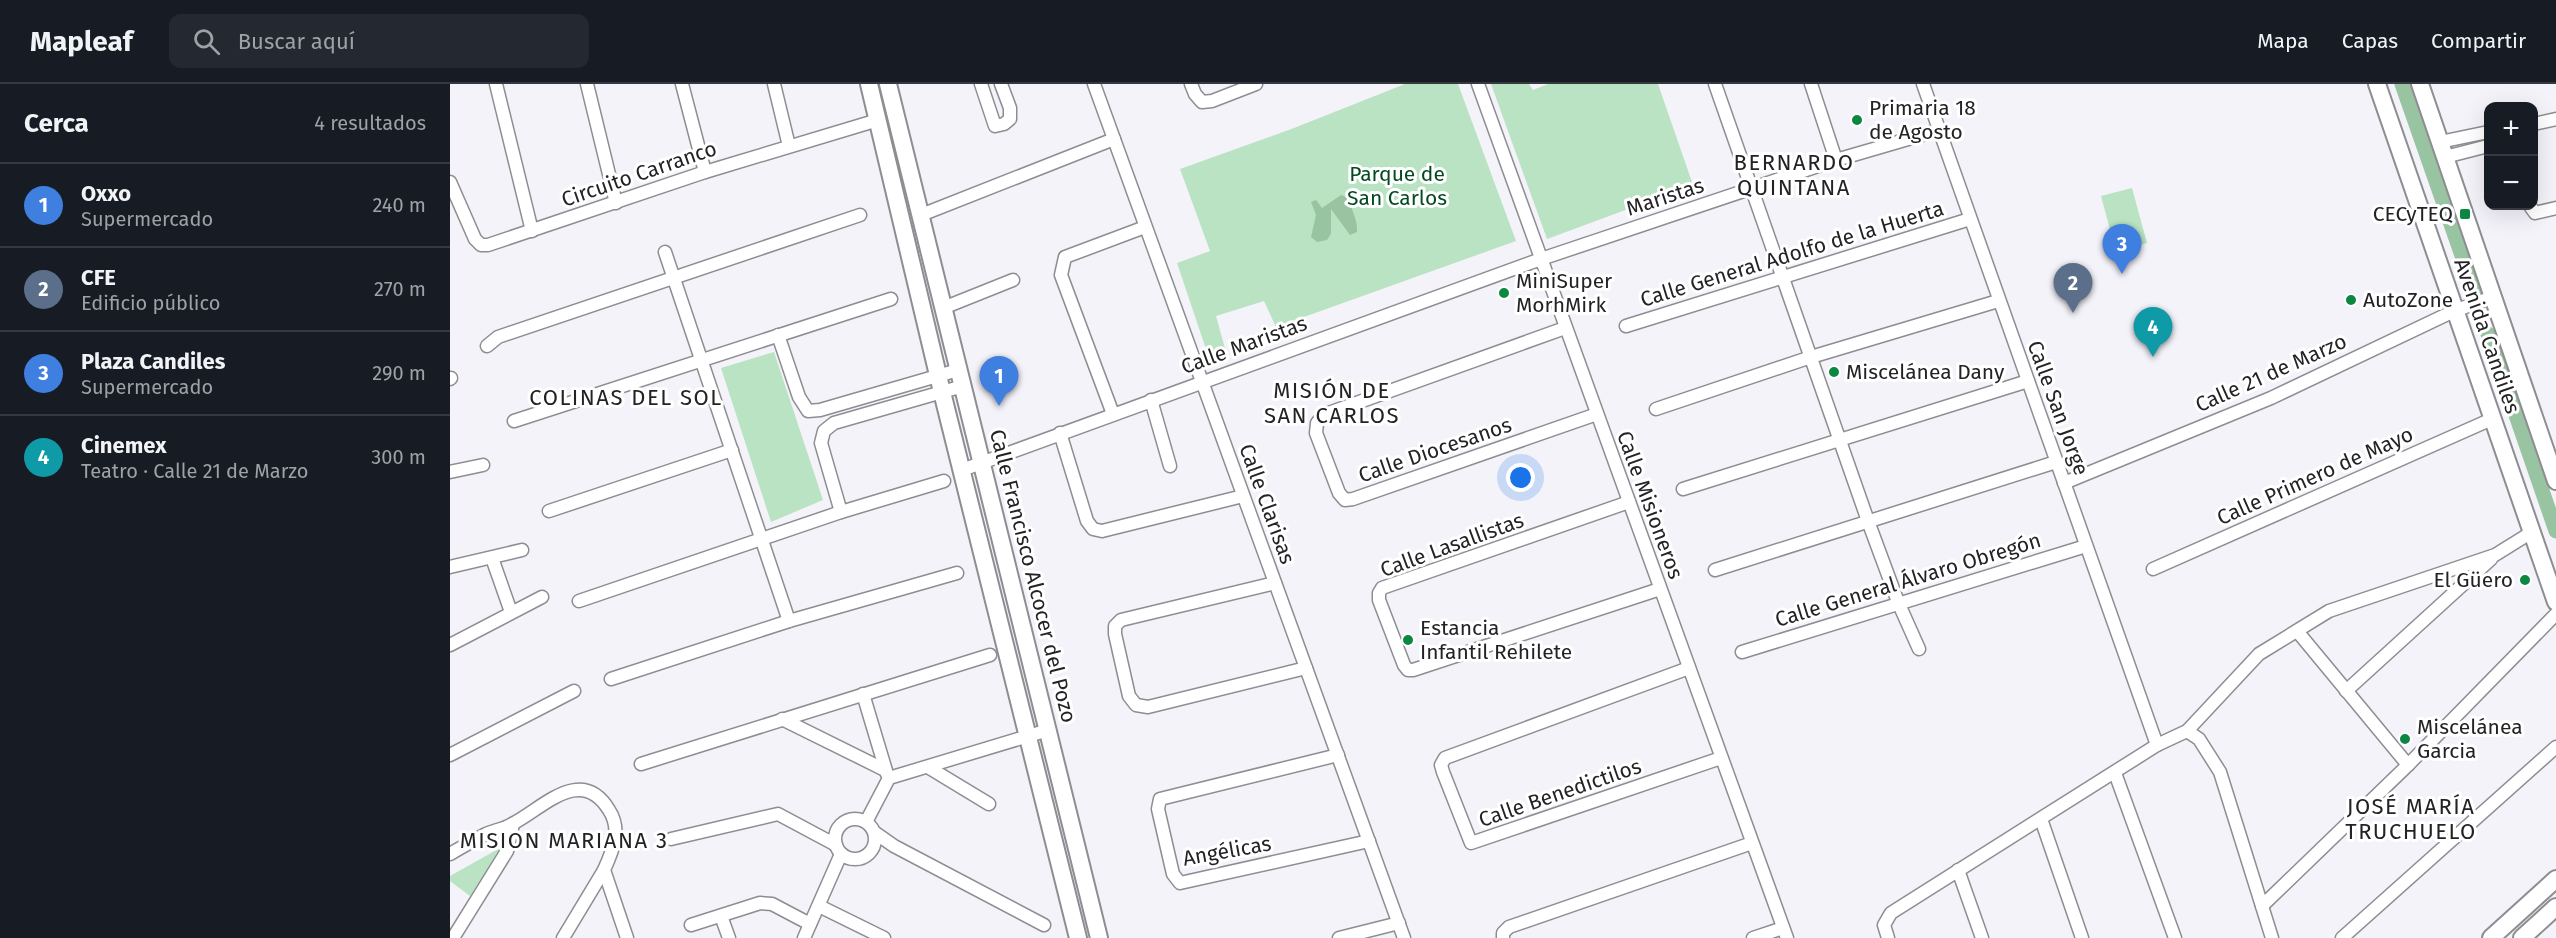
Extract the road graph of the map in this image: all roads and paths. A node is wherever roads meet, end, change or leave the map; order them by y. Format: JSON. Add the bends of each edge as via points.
{"nodes":[{"id":1,"x":496,"y":84,"type":"edge"},
{"id":2,"x":587,"y":84,"type":"edge"},
{"id":3,"x":682,"y":84,"type":"edge"},
{"id":4,"x":774,"y":84,"type":"edge"},
{"id":5,"x":869,"y":84,"type":"edge"},
{"id":6,"x":888,"y":84,"type":"edge"},
{"id":7,"x":981,"y":84,"type":"edge"},
{"id":8,"x":1001,"y":84,"type":"edge"},
{"id":9,"x":1094,"y":84,"type":"edge"},
{"id":10,"x":1191,"y":84,"type":"edge"},
{"id":11,"x":1256,"y":84,"type":"edge"},
{"id":12,"x":1478,"y":84,"type":"edge"},
{"id":13,"x":1715,"y":84,"type":"edge"},
{"id":14,"x":1811,"y":84,"type":"edge"},
{"id":15,"x":1923,"y":84,"type":"edge"},
{"id":16,"x":2377,"y":84,"type":"edge"},
{"id":17,"x":2420,"y":84,"type":"edge"},
{"id":18,"x":2556,"y":119,"type":"edge"},
{"id":19,"x":878,"y":120,"type":"junction"},
{"id":20,"x":2538,"y":123,"type":"edge"},
{"id":21,"x":1939,"y":130,"type":"junction"},
{"id":22,"x":2484,"y":134,"type":"edge"},
{"id":23,"x":1114,"y":139,"type":"junction"},
{"id":24,"x":789,"y":146,"type":"junction"},
{"id":25,"x":2484,"y":146,"type":"edge"},
{"id":26,"x":2443,"y":150,"type":"junction"},
{"id":27,"x":1836,"y":160,"type":"junction"},
{"id":28,"x":705,"y":172,"type":"junction"},
{"id":29,"x":450,"y":182,"type":"edge"},
{"id":30,"x":1753,"y":188,"type":"junction"},
{"id":31,"x":616,"y":203,"type":"junction"},
{"id":32,"x":2556,"y":208,"type":"edge"},
{"id":33,"x":2533,"y":210,"type":"edge"},
{"id":34,"x":860,"y":215,"type":"dead end"},
{"id":35,"x":921,"y":215,"type":"junction"},
{"id":36,"x":1970,"y":219,"type":"junction"},
{"id":37,"x":1145,"y":227,"type":"junction"},
{"id":38,"x":532,"y":231,"type":"junction"},
{"id":39,"x":665,"y":252,"type":"dead end"},
{"id":40,"x":1540,"y":258,"type":"junction"},
{"id":41,"x":1784,"y":277,"type":"junction"},
{"id":42,"x":676,"y":279,"type":"junction"},
{"id":43,"x":1013,"y":280,"type":"dead end"},
{"id":44,"x":891,"y":299,"type":"dead end"},
{"id":45,"x":2489,"y":299,"type":"junction"},
{"id":46,"x":1998,"y":301,"type":"junction"},
{"id":47,"x":944,"y":308,"type":"junction"},
{"id":48,"x":2460,"y":309,"type":"junction"},
{"id":49,"x":1626,"y":326,"type":"dead end"},
{"id":50,"x":1565,"y":328,"type":"junction"},
{"id":51,"x":778,"y":335,"type":"junction"},
{"id":52,"x":487,"y":346,"type":"dead end"},
{"id":53,"x":1811,"y":357,"type":"junction"},
{"id":54,"x":702,"y":361,"type":"junction"},
{"id":55,"x":961,"y":378,"type":"junction"},
{"id":56,"x":1201,"y":381,"type":"junction"},
{"id":57,"x":2028,"y":381,"type":"junction"},
{"id":58,"x":940,"y":385,"type":"junction"},
{"id":59,"x":1151,"y":400,"type":"junction"},
{"id":60,"x":1656,"y":409,"type":"dead end"},
{"id":61,"x":1113,"y":414,"type":"junction"},
{"id":62,"x":1597,"y":414,"type":"junction"},
{"id":63,"x":2492,"y":419,"type":"junction"},
{"id":64,"x":514,"y":421,"type":"dead end"},
{"id":65,"x":1060,"y":433,"type":"junction"},
{"id":66,"x":1841,"y":440,"type":"junction"},
{"id":67,"x":732,"y":450,"type":"junction"},
{"id":68,"x":981,"y":462,"type":"junction"},
{"id":69,"x":2056,"y":462,"type":"junction"},
{"id":70,"x":483,"y":465,"type":"dead end"},
{"id":71,"x":1170,"y":466,"type":"dead end"},
{"id":72,"x":962,"y":470,"type":"junction"},
{"id":73,"x":450,"y":472,"type":"edge"},
{"id":74,"x":944,"y":481,"type":"dead end"},
{"id":75,"x":2556,"y":481,"type":"edge"},
{"id":76,"x":2064,"y":483,"type":"junction"},
{"id":77,"x":1683,"y":489,"type":"dead end"},
{"id":78,"x":1243,"y":496,"type":"junction"},
{"id":79,"x":1629,"y":502,"type":"junction"},
{"id":80,"x":549,"y":511,"type":"dead end"},
{"id":81,"x":841,"y":513,"type":"junction"},
{"id":82,"x":1868,"y":521,"type":"junction"},
{"id":83,"x":2532,"y":532,"type":"junction"},
{"id":84,"x":763,"y":540,"type":"junction"},
{"id":85,"x":2086,"y":546,"type":"junction"},
{"id":86,"x":522,"y":550,"type":"dead end"},
{"id":87,"x":2495,"y":555,"type":"junction"},
{"id":88,"x":492,"y":558,"type":"junction"},
{"id":89,"x":450,"y":567,"type":"edge"},
{"id":90,"x":2153,"y":569,"type":"dead end"},
{"id":91,"x":1715,"y":570,"type":"dead end"},
{"id":92,"x":957,"y":573,"type":"dead end"},
{"id":93,"x":1275,"y":583,"type":"junction"},
{"id":94,"x":1660,"y":589,"type":"junction"},
{"id":95,"x":542,"y":597,"type":"dead end"},
{"id":96,"x":579,"y":601,"type":"dead end"},
{"id":97,"x":1898,"y":602,"type":"junction"},
{"id":98,"x":2556,"y":602,"type":"edge"},
{"id":99,"x":511,"y":612,"type":"junction"},
{"id":100,"x":2556,"y":614,"type":"edge"},
{"id":101,"x":789,"y":621,"type":"junction"},
{"id":102,"x":2297,"y":631,"type":"junction"},
{"id":103,"x":450,"y":645,"type":"edge"},
{"id":104,"x":1919,"y":649,"type":"dead end"},
{"id":105,"x":1742,"y":652,"type":"dead end"},
{"id":106,"x":990,"y":655,"type":"dead end"},
{"id":107,"x":1306,"y":668,"type":"junction"},
{"id":108,"x":1689,"y":668,"type":"junction"},
{"id":109,"x":611,"y":679,"type":"dead end"},
{"id":110,"x":574,"y":691,"type":"dead end"},
{"id":111,"x":2346,"y":691,"type":"junction"},
{"id":112,"x":863,"y":694,"type":"junction"},
{"id":113,"x":782,"y":719,"type":"junction"},
{"id":114,"x":1048,"y":730,"type":"junction"},
{"id":115,"x":2187,"y":731,"type":"junction"},
{"id":116,"x":1028,"y":736,"type":"junction"},
{"id":117,"x":2157,"y":745,"type":"junction"},
{"id":118,"x":2556,"y":747,"type":"edge"},
{"id":119,"x":450,"y":754,"type":"edge"},
{"id":120,"x":1338,"y":755,"type":"junction"},
{"id":121,"x":1721,"y":758,"type":"junction"},
{"id":122,"x":641,"y":764,"type":"dead end"},
{"id":123,"x":2408,"y":765,"type":"junction"},
{"id":124,"x":928,"y":766,"type":"junction"},
{"id":125,"x":2115,"y":773,"type":"junction"},
{"id":126,"x":887,"y":774,"type":"junction"},
{"id":127,"x":989,"y":804,"type":"dead end"},
{"id":128,"x":2041,"y":819,"type":"junction"},
{"id":129,"x":513,"y":824,"type":"junction"},
{"id":130,"x":870,"y":827,"type":"junction"},
{"id":131,"x":671,"y":839,"type":"dead end"},
{"id":132,"x":1369,"y":841,"type":"junction"},
{"id":133,"x":1752,"y":843,"type":"junction"},
{"id":134,"x":838,"y":850,"type":"junction"},
{"id":135,"x":450,"y":854,"type":"edge"},
{"id":136,"x":604,"y":870,"type":"junction"},
{"id":137,"x":1958,"y":870,"type":"junction"},
{"id":138,"x":2556,"y":879,"type":"edge"},
{"id":139,"x":819,"y":906,"type":"junction"},
{"id":140,"x":2262,"y":906,"type":"junction"},
{"id":141,"x":2556,"y":907,"type":"edge"},
{"id":142,"x":721,"y":916,"type":"junction"},
{"id":143,"x":1399,"y":923,"type":"junction"},
{"id":144,"x":810,"y":924,"type":"junction"},
{"id":145,"x":691,"y":925,"type":"dead end"},
{"id":146,"x":1044,"y":925,"type":"dead end"},
{"id":147,"x":1785,"y":933,"type":"edge"},
{"id":148,"x":2532,"y":934,"type":"edge"},
{"id":149,"x":1503,"y":936,"type":"edge"},
{"id":150,"x":453,"y":938,"type":"edge"},
{"id":151,"x":563,"y":938,"type":"edge"},
{"id":152,"x":627,"y":938,"type":"edge"},
{"id":153,"x":729,"y":938,"type":"edge"},
{"id":154,"x":804,"y":938,"type":"edge"},
{"id":155,"x":884,"y":938,"type":"edge"},
{"id":156,"x":1078,"y":938,"type":"edge"},
{"id":157,"x":1099,"y":938,"type":"edge"},
{"id":158,"x":1338,"y":938,"type":"edge"},
{"id":159,"x":1404,"y":938,"type":"edge"},
{"id":160,"x":1753,"y":938,"type":"edge"},
{"id":161,"x":1888,"y":938,"type":"edge"},
{"id":162,"x":1982,"y":938,"type":"edge"},
{"id":163,"x":2082,"y":938,"type":"edge"},
{"id":164,"x":2175,"y":938,"type":"edge"},
{"id":165,"x":2272,"y":938,"type":"edge"},
{"id":166,"x":2342,"y":938,"type":"edge"},
{"id":167,"x":2492,"y":938,"type":"edge"}],
"edges":[{"from":1,"to":38,"type":"street"},
{"from":2,"to":31,"type":"street"},
{"from":3,"to":28,"type":"street"},
{"from":4,"to":24,"type":"street"},
{"from":5,"to":19,"type":"street","name":"Calle Francisco Alcocer del Pozo"},
{"from":6,"to":35,"type":"street","name":"Calle Francisco Alcocer del Pozo"},
{"from":7,"to":8,"type":"street","via":[[995,126],[1011,119]]},
{"from":9,"to":23,"type":"street","name":"Calle Clarisas"},
{"from":10,"to":11,"type":"street","via":[[1202,102]]},
{"from":12,"to":40,"type":"street","name":"Calle Misioneros"},
{"from":13,"to":30,"type":"street"},
{"from":14,"to":27,"type":"street"},
{"from":15,"to":21,"type":"street","name":"Calle San Jorge"},
{"from":16,"to":48,"type":"street","name":"Avenida Candiles"},
{"from":17,"to":26,"type":"street","name":"Avenida Candiles"},
{"from":18,"to":20,"type":"street"},
{"from":19,"to":24,"type":"street","name":"Circuito Carranco"},
{"from":19,"to":58,"type":"street","name":"Calle Francisco Alcocer del Pozo"},
{"from":21,"to":27,"type":"street","name":"Maristas"},
{"from":21,"to":36,"type":"street","name":"Calle San Jorge"},
{"from":22,"to":26,"type":"street"},
{"from":23,"to":35,"type":"street"},
{"from":23,"to":37,"type":"street","name":"Calle Clarisas"},
{"from":24,"to":28,"type":"street","name":"Circuito Carranco"},
{"from":25,"to":26,"type":"street"},
{"from":26,"to":45,"type":"street","name":"Avenida Candiles"},
{"from":27,"to":30,"type":"street","name":"Maristas"},
{"from":28,"to":31,"type":"street","name":"Circuito Carranco"},
{"from":29,"to":38,"type":"street","name":"Circuito Carranco","via":[[480,245]]},
{"from":30,"to":40,"type":"street","name":"Maristas"},
{"from":30,"to":41,"type":"street"},
{"from":31,"to":38,"type":"street","name":"Circuito Carranco"},
{"from":32,"to":33,"type":"street","via":[[2535,213]]},
{"from":34,"to":42,"type":"street"},
{"from":35,"to":47,"type":"street","name":"Calle Francisco Alcocer del Pozo"},
{"from":36,"to":41,"type":"street","name":"Calle General Adolfo de la Huerta"},
{"from":36,"to":46,"type":"street","name":"Calle San Jorge"},
{"from":37,"to":56,"type":"street","name":"Calle Clarisas"},
{"from":37,"to":61,"type":"street","via":[[1065,257],[1061,265],[1061,275]]},
{"from":39,"to":42,"type":"street"},
{"from":40,"to":50,"type":"street","name":"Calle Misioneros"},
{"from":40,"to":56,"type":"street","name":"Calle Maristas"},
{"from":41,"to":49,"type":"street","name":"Calle General Adolfo de la Huerta"},
{"from":41,"to":53,"type":"street"},
{"from":42,"to":52,"type":"street","via":[[498,337]]},
{"from":42,"to":54,"type":"street"},
{"from":43,"to":47,"type":"street"},
{"from":44,"to":51,"type":"street"},
{"from":45,"to":48,"type":"street","name":"Calle 21 de Marzo"},
{"from":45,"to":75,"type":"street","name":"Avenida Candiles"},
{"from":46,"to":53,"type":"street"},
{"from":46,"to":57,"type":"street","name":"Calle San Jorge"},
{"from":47,"to":55,"type":"street","name":"Calle Francisco Alcocer del Pozo"},
{"from":48,"to":63,"type":"street","name":"Avenida Candiles"},
{"from":48,"to":76,"type":"street","name":"Calle 21 de Marzo","via":[[2271,398]]},
{"from":50,"to":62,"type":"street","name":"Calle Misioneros"},
{"from":50,"to":62,"type":"street","name":"Calle Diocesanos","via":[[1323,416],[1316,433],[1345,500]]},
{"from":51,"to":54,"type":"street"},
{"from":51,"to":58,"type":"street","via":[[799,397],[808,411]]},
{"from":53,"to":60,"type":"street"},
{"from":53,"to":66,"type":"street"},
{"from":54,"to":64,"type":"street"},
{"from":54,"to":67,"type":"street"},
{"from":55,"to":58,"type":"street"},
{"from":55,"to":68,"type":"street","name":"Calle Francisco Alcocer del Pozo"},
{"from":56,"to":59,"type":"street","name":"Calle Maristas"},
{"from":56,"to":78,"type":"street","name":"Calle Clarisas"},
{"from":57,"to":66,"type":"street"},
{"from":57,"to":69,"type":"street","name":"Calle San Jorge"},
{"from":58,"to":72,"type":"street","name":"Calle Francisco Alcocer del Pozo"},
{"from":58,"to":81,"type":"street","via":[[834,423],[824,431],[822,443]]},
{"from":59,"to":61,"type":"street","name":"Calle Maristas"},
{"from":59,"to":71,"type":"street"},
{"from":61,"to":65,"type":"street","name":"Calle Maristas"},
{"from":62,"to":79,"type":"street","name":"Calle Misioneros"},
{"from":63,"to":83,"type":"street","name":"Avenida Candiles"},
{"from":63,"to":90,"type":"street","name":"Calle Primero de Mayo"},
{"from":65,"to":68,"type":"street","name":"Calle Maristas"},
{"from":65,"to":78,"type":"street","via":[[1087,521],[1093,529],[1102,531]]},
{"from":66,"to":77,"type":"street"},
{"from":66,"to":82,"type":"street"},
{"from":67,"to":80,"type":"street"},
{"from":67,"to":84,"type":"street"},
{"from":68,"to":72,"type":"street","name":"Calle Maristas"},
{"from":68,"to":114,"type":"street","name":"Calle Francisco Alcocer del Pozo"},
{"from":69,"to":76,"type":"street","name":"Calle San Jorge"},
{"from":69,"to":82,"type":"street"},
{"from":70,"to":73,"type":"street"},
{"from":72,"to":116,"type":"street","name":"Calle Francisco Alcocer del Pozo"},
{"from":74,"to":81,"type":"street"},
{"from":76,"to":85,"type":"street","name":"Calle San Jorge"},
{"from":78,"to":93,"type":"street","name":"Calle Clarisas"},
{"from":79,"to":94,"type":"street","name":"Calle Misioneros"},
{"from":79,"to":94,"type":"street","name":"Calle Lasallistas","via":[[1382,588],[1379,600],[1404,665],[1413,670]]},
{"from":81,"to":84,"type":"street"},
{"from":82,"to":91,"type":"street"},
{"from":82,"to":97,"type":"street"},
{"from":83,"to":87,"type":"street"},
{"from":83,"to":98,"type":"street","name":"Avenida Candiles"},
{"from":84,"to":96,"type":"street"},
{"from":84,"to":101,"type":"street"},
{"from":85,"to":97,"type":"street","name":"Calle General Álvaro Obregón"},
{"from":85,"to":117,"type":"street","name":"Calle San Jorge"},
{"from":86,"to":88,"type":"street"},
{"from":87,"to":102,"type":"street","via":[[2329,612]]},
{"from":87,"to":111,"type":"street"},
{"from":88,"to":89,"type":"street"},
{"from":88,"to":99,"type":"street"},
{"from":92,"to":101,"type":"street"},
{"from":93,"to":107,"type":"street","name":"Calle Clarisas"},
{"from":93,"to":107,"type":"street","via":[[1121,620],[1115,626],[1115,634],[1129,696],[1136,705],[1148,707]]},
{"from":94,"to":108,"type":"street","name":"Calle Misioneros"},
{"from":95,"to":99,"type":"street"},
{"from":97,"to":104,"type":"street"},
{"from":97,"to":105,"type":"street","name":"Calle General Álvaro Obregón"},
{"from":99,"to":103,"type":"street"},
{"from":100,"to":123,"type":"street"},
{"from":101,"to":109,"type":"street"},
{"from":102,"to":111,"type":"street"},
{"from":102,"to":115,"type":"street","via":[[2259,654]]},
{"from":106,"to":112,"type":"street"},
{"from":107,"to":120,"type":"street","name":"Calle Clarisas"},
{"from":108,"to":121,"type":"street","name":"Calle Misioneros"},
{"from":108,"to":121,"type":"street","name":"Calle Benedictilos","via":[[1445,758],[1443,772],[1471,843]]},
{"from":110,"to":119,"type":"street"},
{"from":111,"to":123,"type":"street"},
{"from":112,"to":113,"type":"street"},
{"from":112,"to":126,"type":"street"},
{"from":113,"to":122,"type":"street"},
{"from":113,"to":126,"type":"street"},
{"from":114,"to":116,"type":"street"},
{"from":114,"to":157,"type":"street","name":"Calle Francisco Alcocer del Pozo"},
{"from":115,"to":117,"type":"street"},
{"from":115,"to":140,"type":"street","via":[[2199,739],[2220,771]]},
{"from":116,"to":124,"type":"street"},
{"from":116,"to":156,"type":"street","name":"Calle Francisco Alcocer del Pozo"},
{"from":117,"to":125,"type":"street"},
{"from":118,"to":166,"type":"street"},
{"from":120,"to":132,"type":"street","name":"Calle Clarisas"},
{"from":120,"to":132,"type":"street","name":"Angélicas","via":[[1160,799],[1158,809],[1173,874],[1180,883]]},
{"from":121,"to":133,"type":"street","name":"Calle Misioneros"},
{"from":123,"to":140,"type":"street"},
{"from":124,"to":126,"type":"street"},
{"from":124,"to":127,"type":"street"},
{"from":125,"to":128,"type":"street"},
{"from":125,"to":164,"type":"street"},
{"from":126,"to":130,"type":"street"},
{"from":128,"to":137,"type":"street"},
{"from":128,"to":163,"type":"street"},
{"from":129,"to":135,"type":"street"},
{"from":129,"to":136,"type":"street","via":[[542,802],[567,791],[587,790],[603,800],[615,819],[615,846]]},
{"from":129,"to":150,"type":"street","via":[[507,851]]},
{"from":130,"to":134,"type":"street","via":[[852,819],[840,826],[835,838]]},
{"from":130,"to":134,"type":"street","via":[[875,846],[867,857],[853,860]]},
{"from":130,"to":146,"type":"street","via":[[894,846]]},
{"from":131,"to":134,"type":"street","via":[[778,814]]},
{"from":132,"to":143,"type":"street","name":"Calle Clarisas"},
{"from":133,"to":147,"type":"street","name":"Calle Misioneros"},
{"from":133,"to":149,"type":"street","via":[[1509,927]]},
{"from":134,"to":139,"type":"street"},
{"from":136,"to":151,"type":"street"},
{"from":136,"to":152,"type":"street"},
{"from":137,"to":161,"type":"street","via":[[1890,912],[1884,925]]},
{"from":137,"to":162,"type":"street"},
{"from":138,"to":167,"type":"street"},
{"from":139,"to":144,"type":"street"},
{"from":139,"to":155,"type":"street"},
{"from":140,"to":165,"type":"street"},
{"from":141,"to":148,"type":"street"},
{"from":142,"to":144,"type":"street","via":[[760,903],[772,904]]},
{"from":142,"to":145,"type":"street"},
{"from":142,"to":153,"type":"street"},
{"from":143,"to":158,"type":"street"},
{"from":143,"to":159,"type":"street","name":"Calle Clarisas"},
{"from":144,"to":154,"type":"street"},
{"from":147,"to":160,"type":"street"}]}
